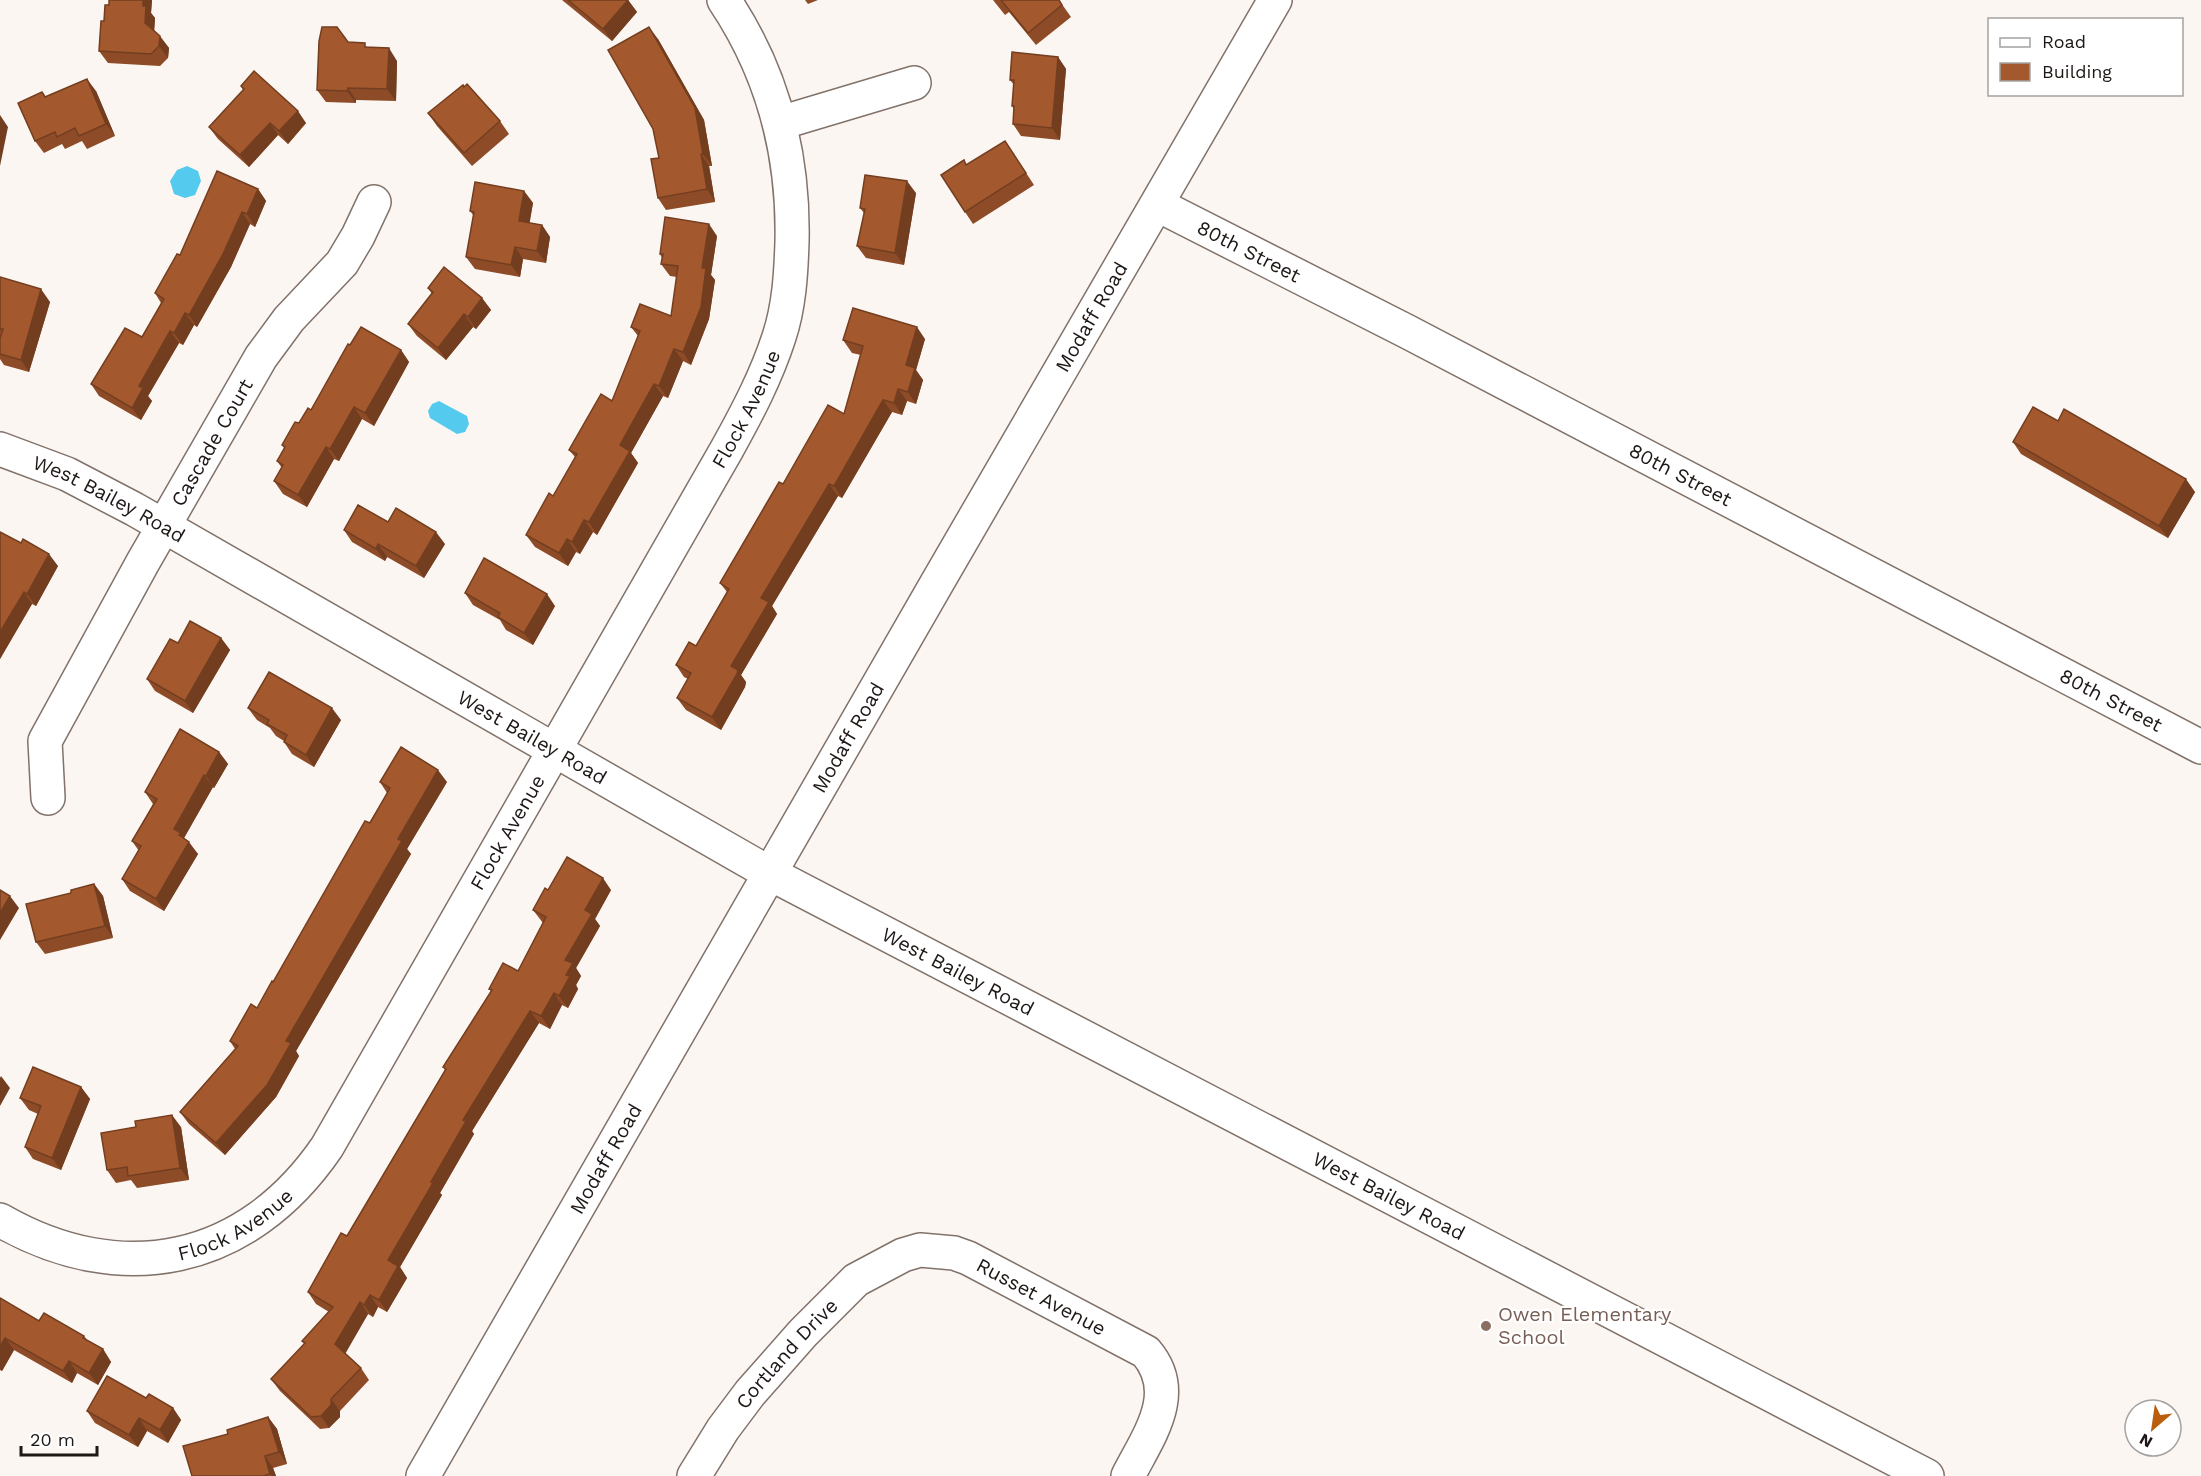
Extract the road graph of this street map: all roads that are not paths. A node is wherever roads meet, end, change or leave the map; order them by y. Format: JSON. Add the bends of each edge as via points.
{"nodes":[{"id":1,"x":724,"y":0,"type":"edge"},
{"id":2,"x":1275,"y":0,"type":"edge"},
{"id":3,"x":914,"y":82,"type":"dead end"},
{"id":4,"x":780,"y":123,"type":"junction"},
{"id":5,"x":374,"y":202,"type":"dead end"},
{"id":6,"x":1158,"y":205,"type":"junction"},
{"id":7,"x":0,"y":449,"type":"edge"},
{"id":8,"x":165,"y":526,"type":"junction"},
{"id":9,"x":2201,"y":747,"type":"edge"},
{"id":10,"x":555,"y":750,"type":"junction"},
{"id":11,"x":48,"y":798,"type":"dead end"},
{"id":12,"x":770,"y":873,"type":"junction"},
{"id":13,"x":0,"y":1220,"type":"edge"},
{"id":14,"x":903,"y":1255,"type":"joint"},
{"id":15,"x":423,"y":1476,"type":"edge"},
{"id":16,"x":693,"y":1476,"type":"edge"},
{"id":17,"x":1128,"y":1476,"type":"edge"},
{"id":18,"x":1927,"y":1476,"type":"edge"}],
"edges":[{"from":1,"to":4,"type":"street","name":"Flock Avenue","via":[[759,60]]},
{"from":2,"to":6,"type":"street","name":"Modaff Road"},
{"from":3,"to":4,"type":"street"},
{"from":4,"to":10,"type":"street","name":"Flock Avenue","via":[[793,204],[791,277],[780,335],[759,390],[728,449]]},
{"from":5,"to":8,"type":"street","name":"Cascade Court","via":[[342,263],[274,338]]},
{"from":6,"to":9,"type":"street","name":"80th Street"},
{"from":6,"to":12,"type":"street","name":"Modaff Road"},
{"from":7,"to":8,"type":"street","name":"West Bailey Road","via":[[67,474]]},
{"from":8,"to":10,"type":"street","name":"West Bailey Road"},
{"from":8,"to":11,"type":"street","name":"Cascade Court","via":[[45,741]]},
{"from":10,"to":12,"type":"street","name":"West Bailey Road"},
{"from":10,"to":13,"type":"street","name":"Flock Avenue","via":[[327,1147],[287,1196],[256,1222],[230,1236],[162,1258],[100,1256],[66,1250]]},
{"from":12,"to":15,"type":"street","name":"Modaff Road"},
{"from":12,"to":18,"type":"street","name":"West Bailey Road"},
{"from":14,"to":16,"type":"street","name":"Cortland Drive","via":[[856,1280],[803,1333],[750,1393]]},
{"from":14,"to":17,"type":"street","name":"Russet Avenue","via":[[936,1250],[968,1258],[1146,1352],[1156,1363],[1163,1394],[1157,1419]]}]}
